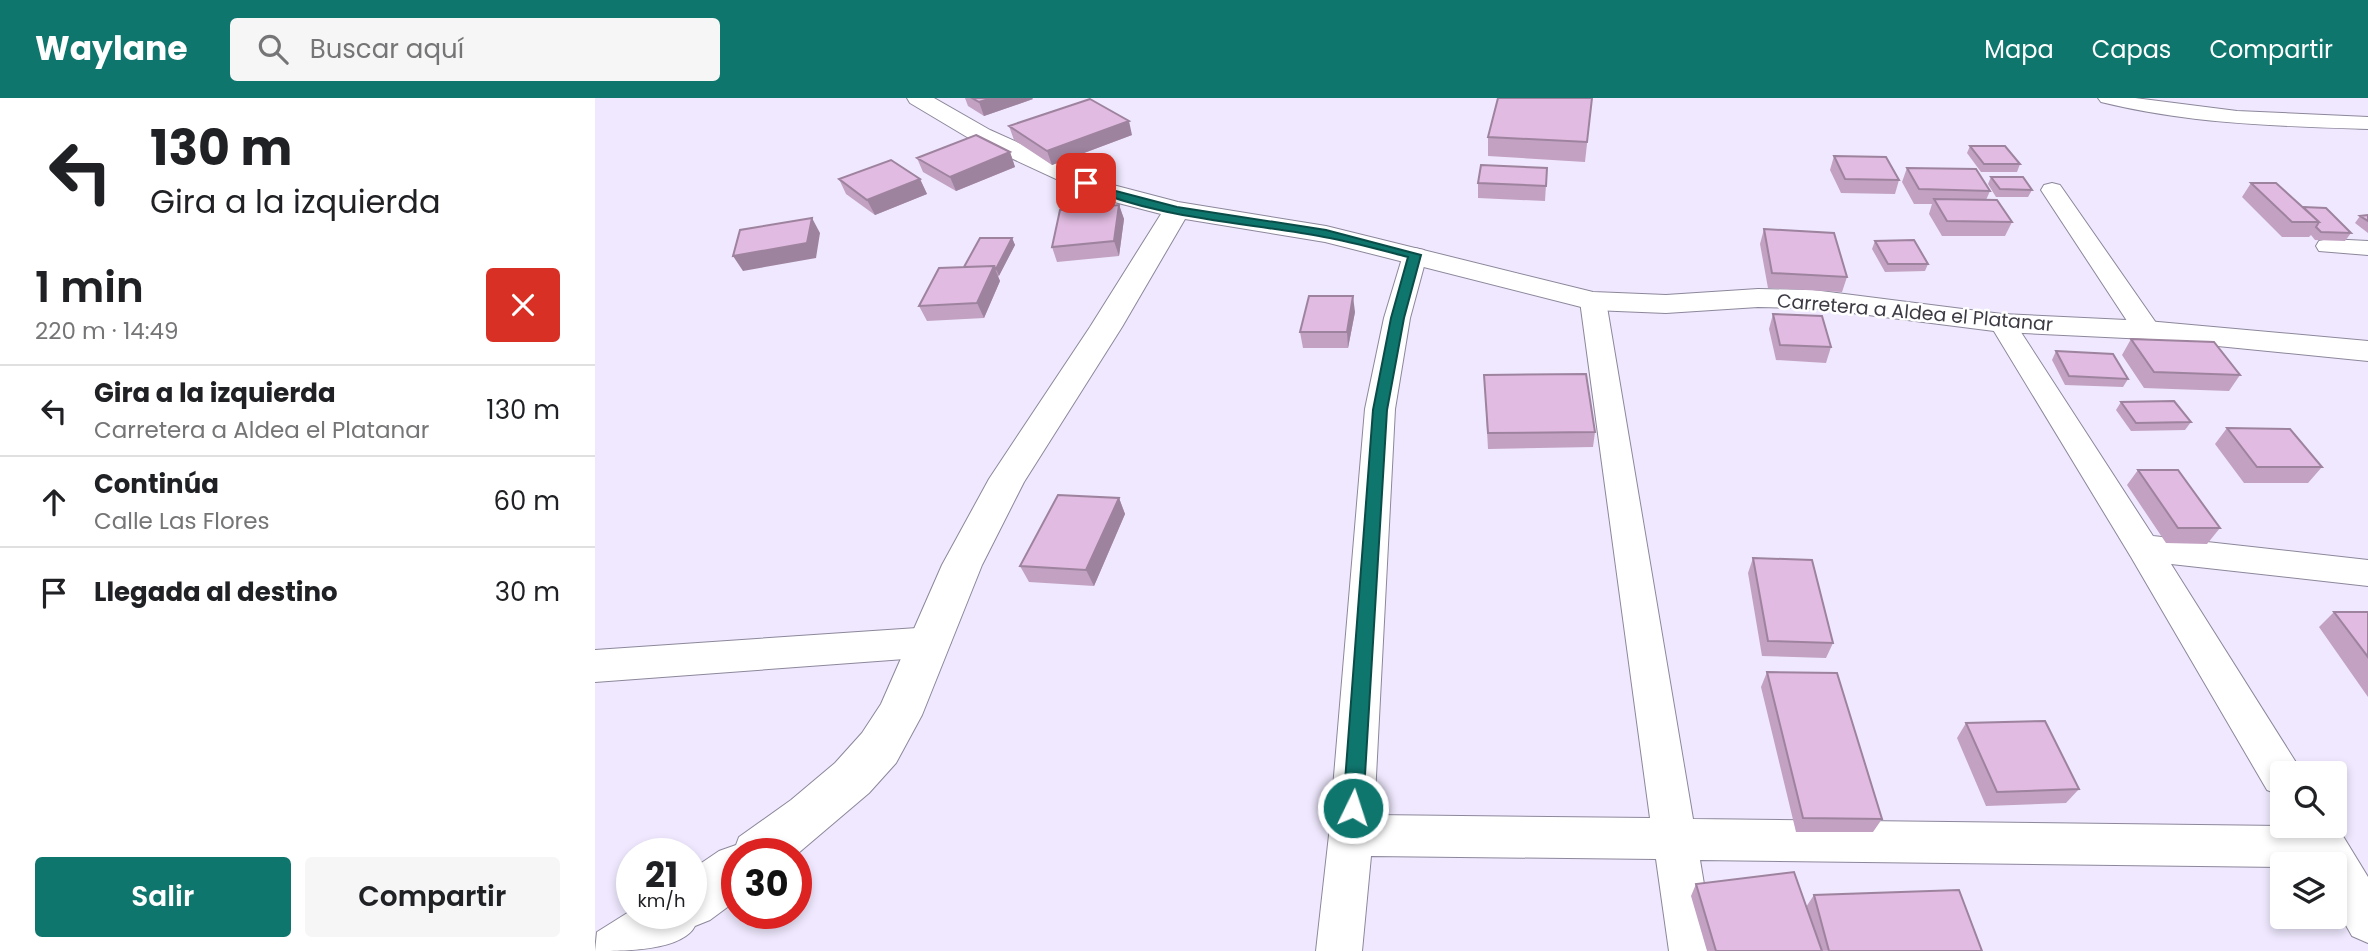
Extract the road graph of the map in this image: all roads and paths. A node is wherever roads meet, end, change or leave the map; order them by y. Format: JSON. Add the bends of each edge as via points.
{"nodes":[{"id":1,"x":918,"y":98,"type":"edge"},
{"id":2,"x":2108,"y":98,"type":"edge"},
{"id":3,"x":2368,"y":123,"type":"edge"},
{"id":4,"x":2052,"y":190,"type":"dead end"},
{"id":5,"x":1177,"y":210,"type":"junction"},
{"id":6,"x":2328,"y":246,"type":"dead end"},
{"id":7,"x":2368,"y":248,"type":"edge"},
{"id":8,"x":1415,"y":255,"type":"junction"},
{"id":9,"x":1593,"y":301,"type":"junction"},
{"id":10,"x":2002,"y":323,"type":"junction"},
{"id":11,"x":2147,"y":330,"type":"junction"},
{"id":12,"x":2368,"y":351,"type":"edge"},
{"id":13,"x":2143,"y":548,"type":"junction"},
{"id":14,"x":2368,"y":573,"type":"edge"},
{"id":15,"x":932,"y":642,"type":"junction"},
{"id":16,"x":595,"y":666,"type":"edge"},
{"id":17,"x":2272,"y":761,"type":"edge"},
{"id":18,"x":1351,"y":835,"type":"junction"},
{"id":19,"x":2270,"y":836,"type":"edge"},
{"id":20,"x":777,"y":838,"type":"edge"},
{"id":21,"x":2319,"y":838,"type":"edge"},
{"id":22,"x":1673,"y":839,"type":"junction"},
{"id":23,"x":2368,"y":920,"type":"edge"},
{"id":24,"x":650,"y":929,"type":"edge"},
{"id":25,"x":616,"y":951,"type":"edge"},
{"id":26,"x":1339,"y":951,"type":"edge"},
{"id":27,"x":1692,"y":951,"type":"edge"}],
"edges":[{"from":1,"to":5,"type":"street","name":"Carretera a Aldea el Platanar","via":[[981,135],[1068,176],[1104,191]]},
{"from":2,"to":3,"type":"street","via":[[2204,114]]},
{"from":4,"to":11,"type":"street"},
{"from":5,"to":8,"type":"street","name":"Carretera a Aldea el Platanar","via":[[1326,234]]},
{"from":5,"to":15,"type":"street","via":[[1007,479],[962,565]]},
{"from":6,"to":7,"type":"street"},
{"from":8,"to":9,"type":"street","name":"Carretera a Aldea el Platanar"},
{"from":8,"to":18,"type":"street","via":[[1397,318],[1380,410]]},
{"from":9,"to":10,"type":"street","name":"Carretera a Aldea el Platanar","via":[[1657,304],[1813,299]]},
{"from":9,"to":22,"type":"street"},
{"from":10,"to":11,"type":"street","name":"Carretera a Aldea el Platanar"},
{"from":10,"to":13,"type":"street"},
{"from":11,"to":12,"type":"street","name":"Carretera a Aldea el Platanar"},
{"from":13,"to":14,"type":"street"},
{"from":13,"to":17,"type":"street"},
{"from":15,"to":16,"type":"street"},
{"from":15,"to":20,"type":"street","via":[[879,748],[843,786]]},
{"from":18,"to":22,"type":"street"},
{"from":18,"to":26,"type":"street"},
{"from":19,"to":22,"type":"street"},
{"from":21,"to":23,"type":"street"},
{"from":22,"to":27,"type":"street"},
{"from":24,"to":25,"type":"street"}]}
